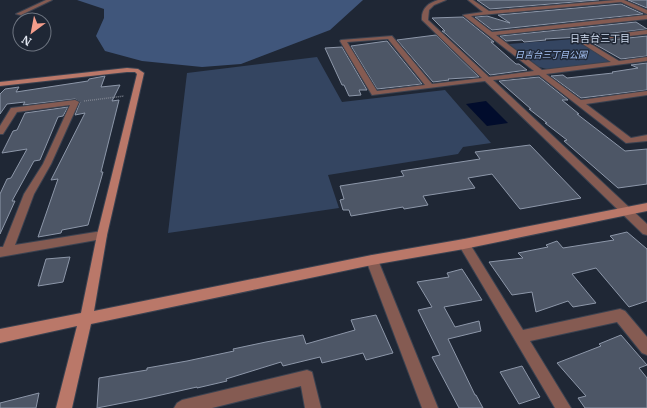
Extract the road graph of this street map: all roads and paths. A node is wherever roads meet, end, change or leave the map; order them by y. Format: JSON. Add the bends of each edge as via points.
{"nodes":[{"id":1,"x":48,"y":0,"type":"edge"},
{"id":2,"x":444,"y":0,"type":"edge"},
{"id":3,"x":470,"y":0,"type":"edge"},
{"id":4,"x":621,"y":0,"type":"edge"},
{"id":5,"x":23,"y":12,"type":"edge"},
{"id":6,"x":647,"y":12,"type":"edge"},
{"id":7,"x":488,"y":13,"type":"junction"},
{"id":8,"x":647,"y":18,"type":"edge"},
{"id":9,"x":647,"y":32,"type":"edge"},
{"id":10,"x":491,"y":34,"type":"junction"},
{"id":11,"x":647,"y":59,"type":"edge"},
{"id":12,"x":618,"y":63,"type":"junction"},
{"id":13,"x":540,"y":72,"type":"junction"},
{"id":14,"x":486,"y":79,"type":"junction"},
{"id":15,"x":0,"y":84,"type":"edge"},
{"id":16,"x":430,"y":86,"type":"junction"},
{"id":17,"x":647,"y":93,"type":"edge"},
{"id":18,"x":136,"y":94,"type":"junction"},
{"id":19,"x":75,"y":102,"type":"junction"},
{"id":20,"x":578,"y":103,"type":"junction"},
{"id":21,"x":0,"y":132,"type":"edge"},
{"id":22,"x":647,"y":138,"type":"edge"},
{"id":23,"x":647,"y":207,"type":"edge"},
{"id":24,"x":627,"y":211,"type":"junction"},
{"id":25,"x":647,"y":231,"type":"edge"},
{"id":26,"x":102,"y":236,"type":"junction"},
{"id":27,"x":464,"y":244,"type":"junction"},
{"id":28,"x":4,"y":252,"type":"edge"},
{"id":29,"x":372,"y":260,"type":"junction"},
{"id":30,"x":87,"y":318,"type":"junction"},
{"id":31,"x":0,"y":336,"type":"edge"},
{"id":32,"x":522,"y":337,"type":"junction"},
{"id":33,"x":647,"y":348,"type":"edge"},
{"id":34,"x":64,"y":408,"type":"edge"},
{"id":35,"x":183,"y":408,"type":"edge"},
{"id":36,"x":313,"y":408,"type":"edge"},
{"id":37,"x":430,"y":408,"type":"edge"},
{"id":38,"x":563,"y":408,"type":"edge"}],
"edges":[{"from":1,"to":5,"type":"street"},
{"from":2,"to":14,"type":"street","via":[[425,10],[425,20]]},
{"from":3,"to":7,"type":"street"},
{"from":4,"to":6,"type":"street"},
{"from":4,"to":7,"type":"street"},
{"from":7,"to":10,"type":"street","via":[[466,15]]},
{"from":8,"to":10,"type":"street"},
{"from":9,"to":12,"type":"street","via":[[580,40]]},
{"from":10,"to":13,"type":"street"},
{"from":11,"to":12,"type":"street"},
{"from":12,"to":13,"type":"street"},
{"from":13,"to":14,"type":"street"},
{"from":13,"to":20,"type":"street"},
{"from":14,"to":16,"type":"street"},
{"from":14,"to":24,"type":"street"},
{"from":15,"to":18,"type":"street","via":[[136,70],[142,73]]},
{"from":16,"to":16,"type":"street","via":[[390,36],[343,41],[375,93]]},
{"from":17,"to":20,"type":"street"},
{"from":18,"to":19,"type":"path"},
{"from":18,"to":26,"type":"street"},
{"from":19,"to":21,"type":"street","via":[[14,110]]},
{"from":19,"to":28,"type":"street","via":[[47,164],[29,194]]},
{"from":20,"to":22,"type":"street","via":[[629,141]]},
{"from":23,"to":24,"type":"street"},
{"from":24,"to":25,"type":"street"},
{"from":24,"to":27,"type":"street"},
{"from":26,"to":28,"type":"street"},
{"from":26,"to":30,"type":"street"},
{"from":27,"to":29,"type":"street"},
{"from":27,"to":32,"type":"street"},
{"from":29,"to":30,"type":"street"},
{"from":29,"to":37,"type":"street"},
{"from":30,"to":31,"type":"street"},
{"from":30,"to":34,"type":"street"},
{"from":32,"to":33,"type":"street","via":[[620,315]]},
{"from":32,"to":38,"type":"street"},
{"from":35,"to":36,"type":"street","via":[[307,377]]}]}
